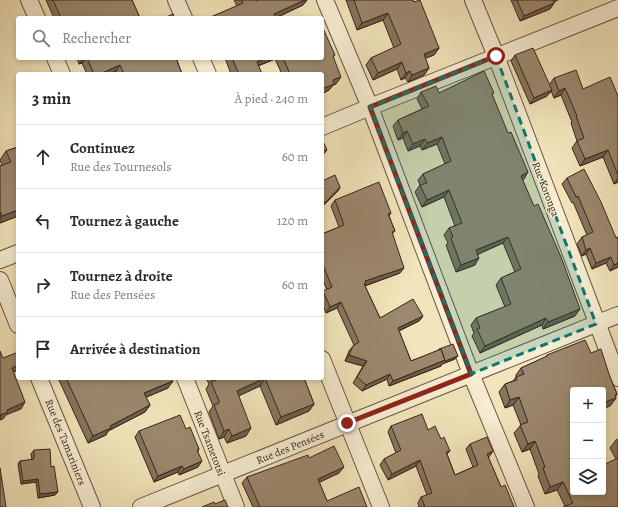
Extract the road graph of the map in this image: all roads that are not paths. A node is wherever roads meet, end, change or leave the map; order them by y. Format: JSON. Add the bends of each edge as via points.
{"nodes":[{"id":1,"x":29,"y":0,"type":"edge"},
{"id":2,"x":176,"y":0,"type":"edge"},
{"id":3,"x":325,"y":0,"type":"edge"},
{"id":4,"x":473,"y":0,"type":"edge"},
{"id":5,"x":618,"y":8,"type":"edge"},
{"id":6,"x":36,"y":16,"type":"edge"},
{"id":7,"x":183,"y":16,"type":"edge"},
{"id":8,"x":496,"y":56,"type":"junction"},
{"id":9,"x":56,"y":60,"type":"edge"},
{"id":10,"x":202,"y":60,"type":"edge"},
{"id":11,"x":61,"y":72,"type":"edge"},
{"id":12,"x":207,"y":72,"type":"edge"},
{"id":13,"x":370,"y":107,"type":"junction"},
{"id":14,"x":324,"y":126,"type":"edge"},
{"id":15,"x":16,"y":254,"type":"edge"},
{"id":16,"x":0,"y":260,"type":"edge"},
{"id":17,"x":0,"y":280,"type":"edge"},
{"id":18,"x":618,"y":315,"type":"edge"},
{"id":19,"x":16,"y":321,"type":"edge"},
{"id":20,"x":596,"y":324,"type":"junction"},
{"id":21,"x":324,"y":364,"type":"edge"},
{"id":22,"x":471,"y":374,"type":"junction"},
{"id":23,"x":618,"y":378,"type":"edge"},
{"id":24,"x":41,"y":380,"type":"edge"},
{"id":25,"x":186,"y":380,"type":"edge"},
{"id":26,"x":347,"y":423,"type":"junction"},
{"id":27,"x":222,"y":474,"type":"junction"},
{"id":28,"x":92,"y":507,"type":"edge"},
{"id":29,"x":140,"y":507,"type":"edge"},
{"id":30,"x":236,"y":507,"type":"edge"},
{"id":31,"x":381,"y":507,"type":"edge"},
{"id":32,"x":526,"y":507,"type":"edge"}],
"edges":[{"from":1,"to":6,"type":"street"},
{"from":2,"to":7,"type":"street"},
{"from":3,"to":13,"type":"street"},
{"from":4,"to":8,"type":"street","name":"Rue Koronga"},
{"from":5,"to":8,"type":"street"},
{"from":8,"to":13,"type":"street"},
{"from":8,"to":20,"type":"street","name":"Rue Koronga"},
{"from":9,"to":11,"type":"street"},
{"from":10,"to":12,"type":"street"},
{"from":13,"to":14,"type":"street"},
{"from":13,"to":22,"type":"street"},
{"from":15,"to":16,"type":"street"},
{"from":17,"to":19,"type":"street"},
{"from":18,"to":20,"type":"street","name":"Rue des Pensées"},
{"from":20,"to":22,"type":"street","name":"Rue des Pensées"},
{"from":20,"to":23,"type":"street","name":"Rue Koronga"},
{"from":21,"to":26,"type":"street"},
{"from":22,"to":26,"type":"street","name":"Rue des Pensées"},
{"from":22,"to":32,"type":"street"},
{"from":24,"to":28,"type":"street","name":"Rue des Tamariniers"},
{"from":25,"to":27,"type":"street","name":"Rue Tsametotsi"},
{"from":26,"to":27,"type":"street","name":"Rue des Pensées"},
{"from":26,"to":31,"type":"street"},
{"from":27,"to":29,"type":"street","name":"Rue des Pensées"},
{"from":27,"to":30,"type":"street","name":"Rue Tsametotsi"}]}
